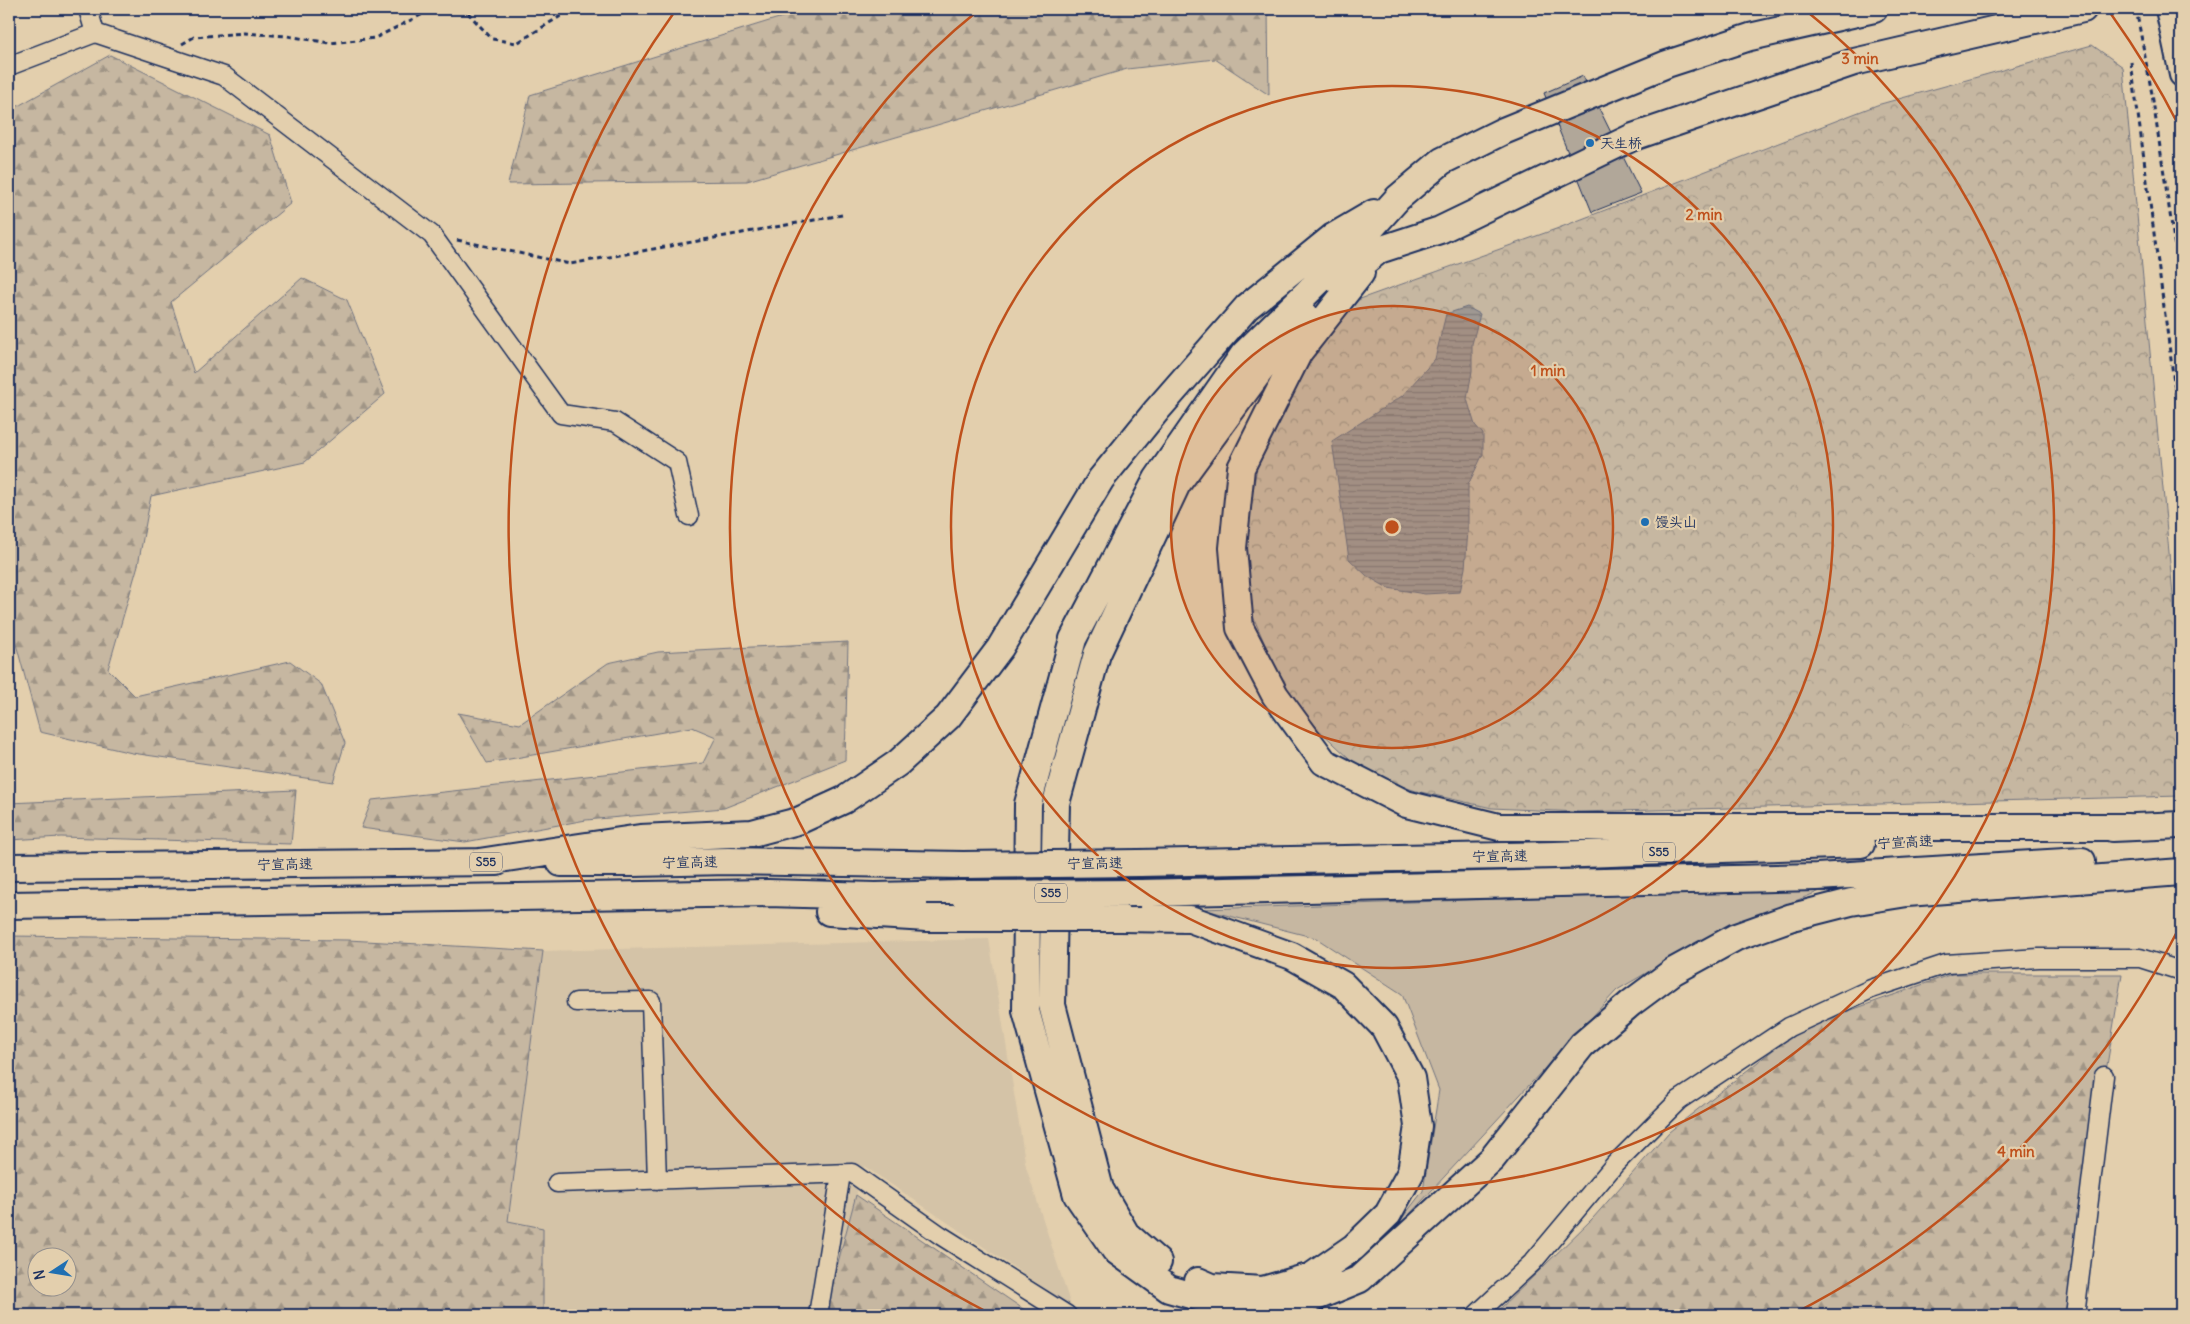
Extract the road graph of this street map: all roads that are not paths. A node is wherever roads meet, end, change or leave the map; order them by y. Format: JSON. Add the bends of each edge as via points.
{"nodes":[{"id":1,"x":88,"y":9,"type":"edge"},
{"id":2,"x":1874,"y":9,"type":"edge"},
{"id":3,"x":2083,"y":9,"type":"edge"},
{"id":4,"x":2167,"y":9,"type":"edge"},
{"id":5,"x":95,"y":33,"type":"junction"},
{"id":6,"x":9,"y":66,"type":"edge"},
{"id":7,"x":2181,"y":75,"type":"edge"},
{"id":8,"x":1398,"y":198,"type":"junction"},
{"id":9,"x":1379,"y":250,"type":"junction"},
{"id":10,"x":689,"y":516,"type":"dead end"},
{"id":11,"x":2180,"y":825,"type":"edge"},
{"id":12,"x":2128,"y":827,"type":"junction"},
{"id":13,"x":2181,"y":856,"type":"edge"},
{"id":14,"x":479,"y":862,"type":"junction"},
{"id":15,"x":9,"y":867,"type":"edge"},
{"id":16,"x":2181,"y":872,"type":"edge"},
{"id":17,"x":584,"y":896,"type":"junction"},
{"id":18,"x":9,"y":905,"type":"edge"},
{"id":19,"x":2181,"y":971,"type":"edge"},
{"id":20,"x":576,"y":1002,"type":"dead end"},
{"id":21,"x":2104,"y":1076,"type":"dead end"},
{"id":22,"x":841,"y":1174,"type":"junction"},
{"id":23,"x":658,"y":1180,"type":"junction"},
{"id":24,"x":557,"y":1183,"type":"dead end"},
{"id":25,"x":818,"y":1315,"type":"edge"},
{"id":26,"x":1066,"y":1315,"type":"edge"},
{"id":27,"x":1476,"y":1315,"type":"edge"},
{"id":28,"x":2075,"y":1315,"type":"edge"}],
"edges":[{"from":1,"to":5,"type":"street"},
{"from":2,"to":8,"type":"highway","via":[[1750,37],[1607,87],[1442,161]]},
{"from":3,"to":9,"type":"highway","via":[[1854,62],[1633,137],[1440,230]]},
{"from":4,"to":7,"type":"main road"},
{"from":5,"to":6,"type":"street"},
{"from":5,"to":10,"type":"street","via":[[224,76],[432,235],[561,414],[615,422],[676,462]]},
{"from":8,"to":14,"type":"highway","via":[[1333,237],[1247,307],[1100,479],[1000,648],[948,717],[898,763],[844,800],[798,821],[752,833],[640,838]]},
{"from":8,"to":16,"type":"highway","via":[[1355,246],[1244,354],[1157,479],[1073,639],[1028,804],[1026,1011],[1077,1195],[1115,1250],[1169,1289],[1223,1305],[1299,1304],[1360,1279],[1492,1159],[1582,1045],[1674,970],[1736,936],[1842,904],[1907,893]]},
{"from":9,"to":12,"type":"highway","via":[[1299,352],[1241,468],[1232,548],[1240,628],[1275,695],[1324,762],[1406,804],[1499,827]]},
{"from":9,"to":17,"type":"highway","bridge":true,"via":[[1318,299],[1271,356],[1177,484],[1097,654],[1056,803],[1052,1005],[1100,1189],[1126,1234],[1164,1267],[1212,1287],[1263,1290],[1312,1276],[1354,1247],[1388,1214],[1410,1172],[1418,1126],[1411,1078],[1384,1027],[1343,985],[1292,956],[1190,919],[1120,918],[927,918]]},
{"from":11,"to":12,"type":"highway","name":"宁宣高速","number":"S55"},
{"from":12,"to":14,"type":"highway","name":"宁宣高速","number":"S55","bridge":true,"via":[[1738,850],[1545,855],[963,865],[729,861]]},
{"from":13,"to":17,"type":"highway","name":"宁宣高速","number":"S55","bridge":true,"via":[[1818,877],[1141,893]]},
{"from":14,"to":15,"type":"highway","name":"宁宣高速","number":"S55"},
{"from":17,"to":18,"type":"highway","name":"宁宣高速","number":"S55"},
{"from":19,"to":27,"type":"street","via":[[2140,958],[2039,958],[1946,964],[1871,988],[1789,1026],[1679,1100],[1615,1164],[1532,1264]]},
{"from":20,"to":23,"type":"street","via":[[651,1001]]},
{"from":21,"to":28,"type":"street"},
{"from":22,"to":23,"type":"street"},
{"from":22,"to":25,"type":"street"},
{"from":22,"to":26,"type":"street","via":[[852,1173],[940,1235]]},
{"from":23,"to":24,"type":"street"}]}
